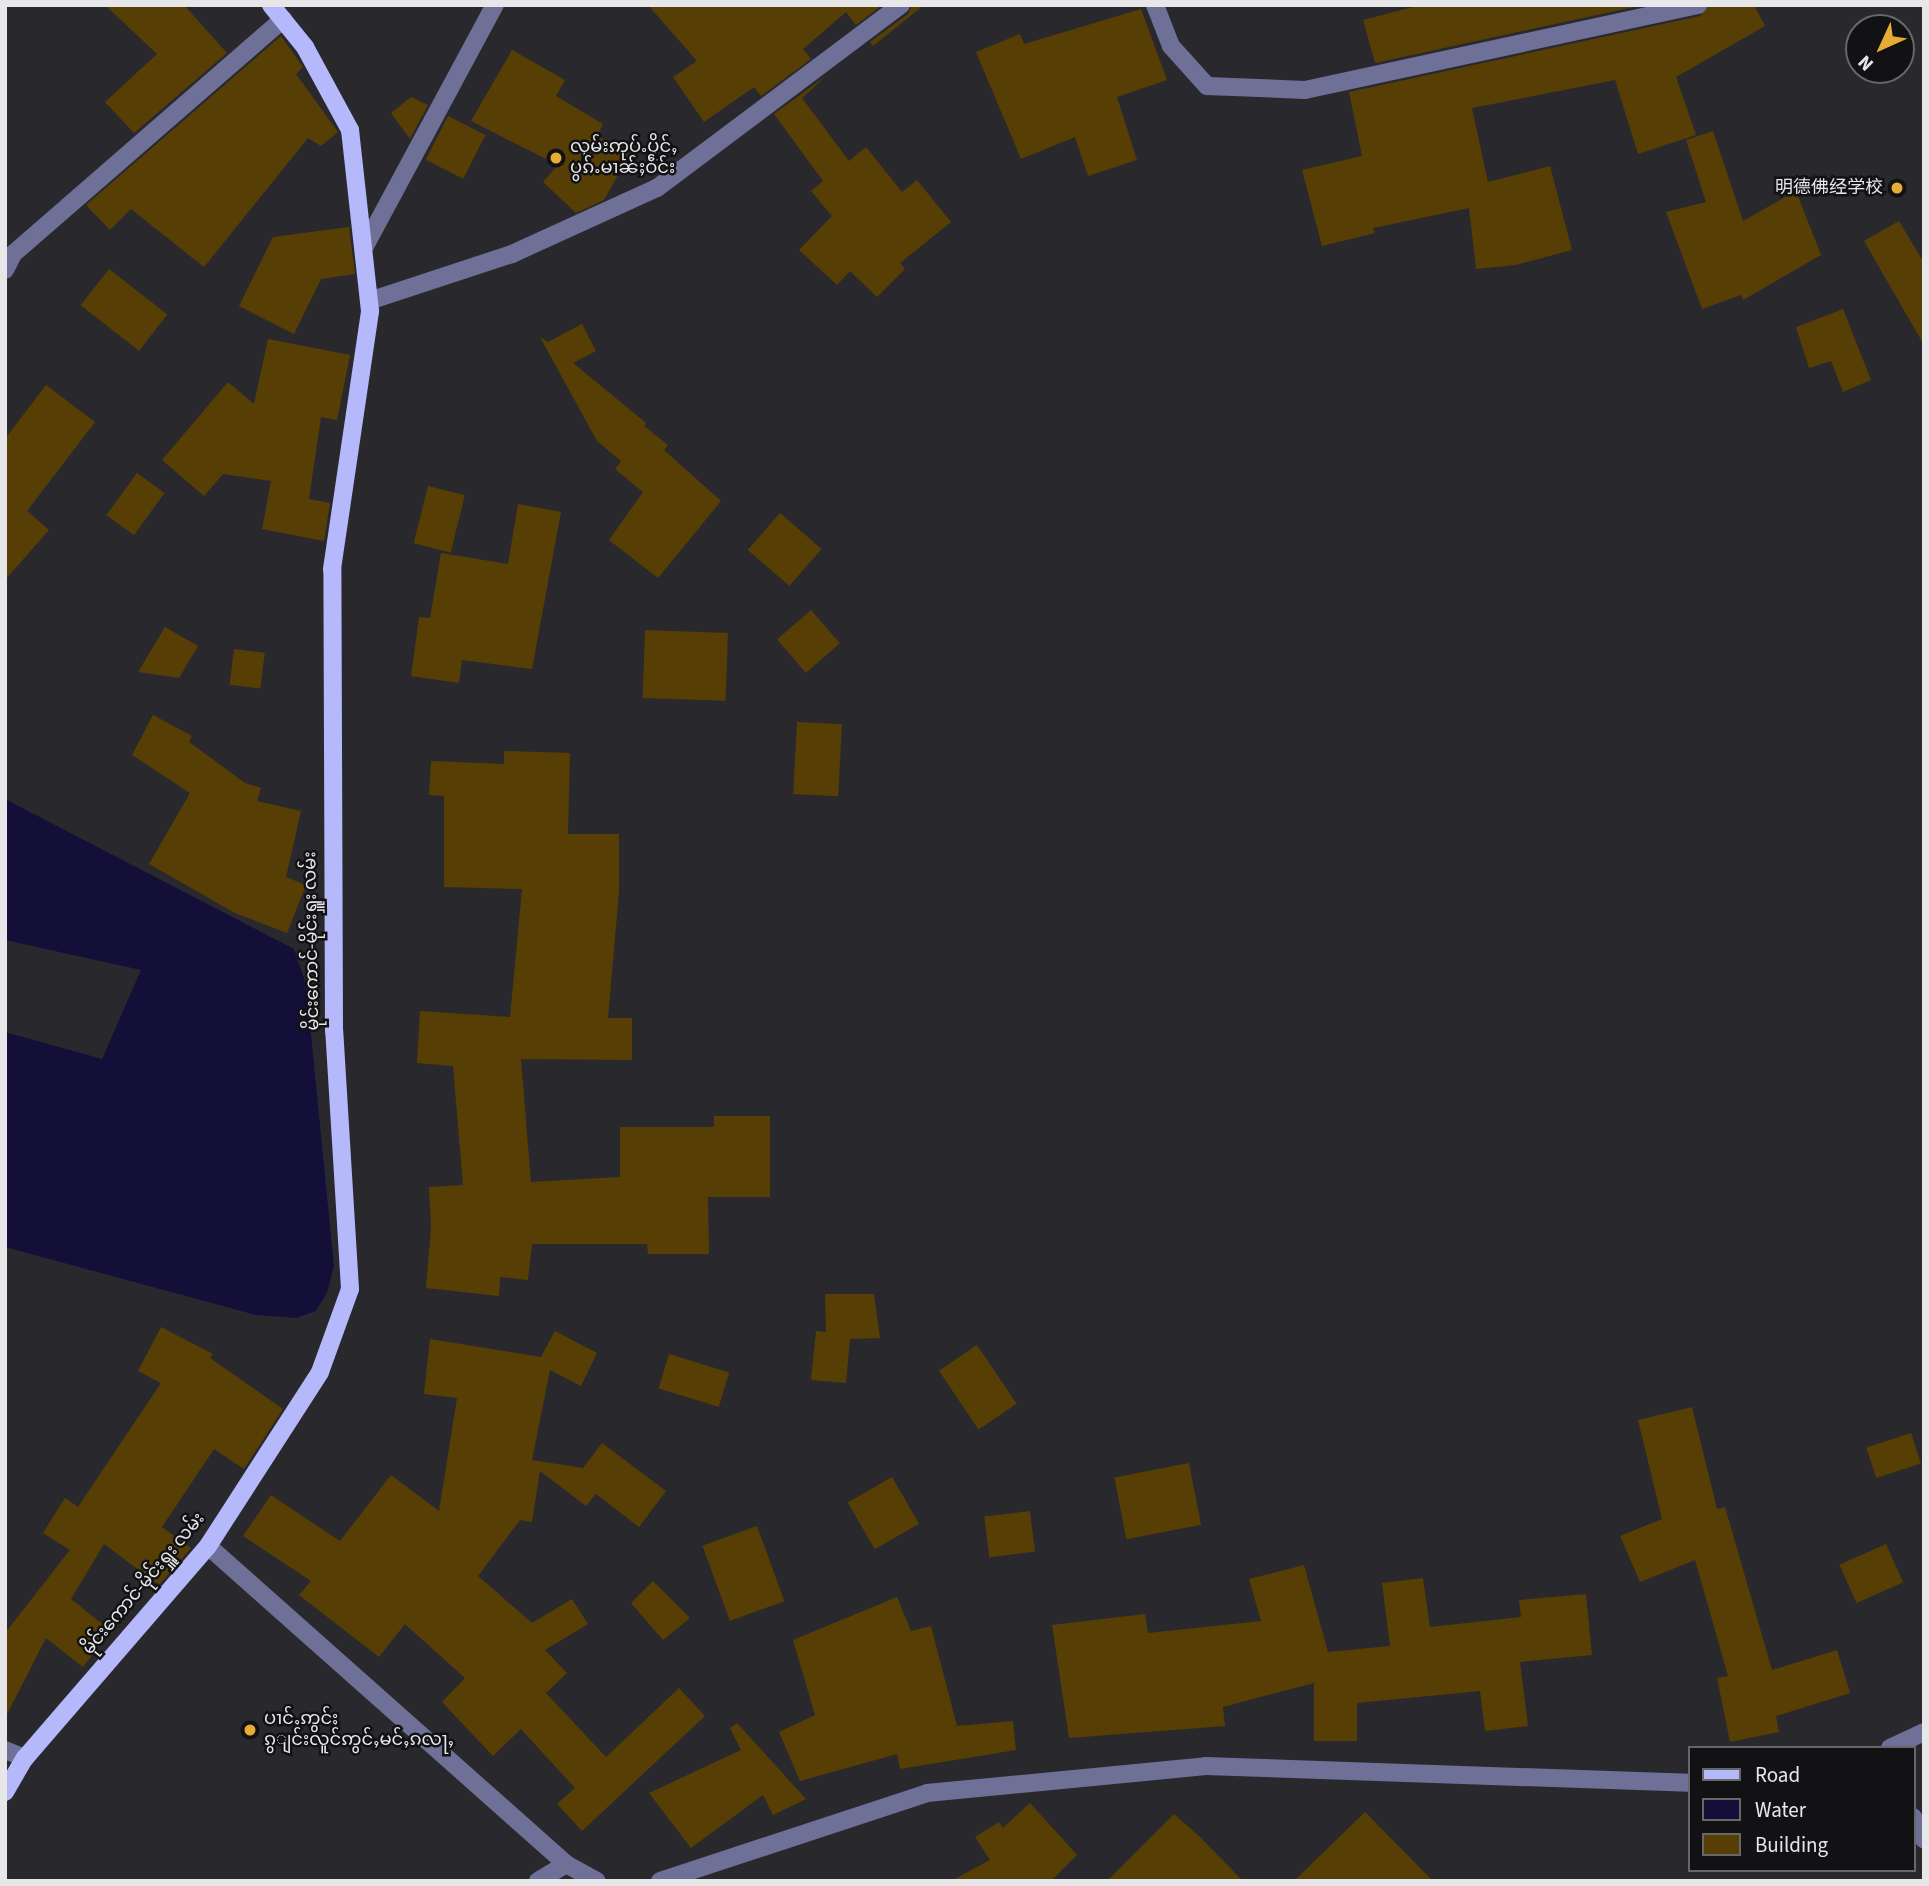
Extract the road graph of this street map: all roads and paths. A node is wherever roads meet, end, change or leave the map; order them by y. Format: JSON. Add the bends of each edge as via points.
{"nodes":[{"id":1,"x":495,"y":5,"type":"edge"},
{"id":2,"x":901,"y":5,"type":"edge"},
{"id":3,"x":1155,"y":5,"type":"edge"},
{"id":4,"x":1698,"y":5,"type":"edge"},
{"id":5,"x":277,"y":12,"type":"edge"},
{"id":6,"x":365,"y":246,"type":"junction"},
{"id":7,"x":5,"y":270,"type":"edge"},
{"id":8,"x":369,"y":301,"type":"junction"},
{"id":9,"x":208,"y":1546,"type":"junction"},
{"id":10,"x":1924,"y":1732,"type":"edge"},
{"id":11,"x":1894,"y":1746,"type":"edge"},
{"id":12,"x":5,"y":1750,"type":"edge"},
{"id":13,"x":25,"y":1758,"type":"junction"},
{"id":14,"x":1688,"y":1783,"type":"edge"},
{"id":15,"x":5,"y":1792,"type":"edge"},
{"id":16,"x":1915,"y":1821,"type":"edge"},
{"id":17,"x":1924,"y":1840,"type":"edge"},
{"id":18,"x":566,"y":1864,"type":"junction"},
{"id":19,"x":538,"y":1881,"type":"edge"},
{"id":20,"x":597,"y":1881,"type":"edge"},
{"id":21,"x":660,"y":1881,"type":"edge"}],
"edges":[{"from":1,"to":6,"type":"street"},
{"from":2,"to":8,"type":"street","via":[[657,188],[512,254]]},
{"from":3,"to":4,"type":"street","via":[[1171,46],[1207,86],[1305,90]]},
{"from":5,"to":6,"type":"main road","name":"မိုင်းကောင်-မိုင်းရှူး လမ်း","via":[[305,47],[350,130]]},
{"from":5,"to":7,"type":"street","via":[[13,254]]},
{"from":6,"to":8,"type":"main road","name":"မိုင်းကောင်-မိုင်းရှူး လမ်း"},
{"from":8,"to":9,"type":"main road","name":"မိုင်းကောင်-မိုင်းရှူး လမ်း","via":[[365,359],[331,569],[334,1031],[350,1289],[320,1371]]},
{"from":9,"to":13,"type":"main road","name":"မိုင်းကောင်-မိုင်းရှူး လမ်း"},
{"from":9,"to":18,"type":"street"},
{"from":10,"to":11,"type":"street"},
{"from":12,"to":13,"type":"street"},
{"from":13,"to":15,"type":"main road","name":"မိုင်းကောင်-မိုင်းရှူး လမ်း"},
{"from":14,"to":21,"type":"street","via":[[1192,1767],[928,1793]]},
{"from":16,"to":17,"type":"street"},
{"from":18,"to":19,"type":"street"},
{"from":18,"to":20,"type":"street"}]}
